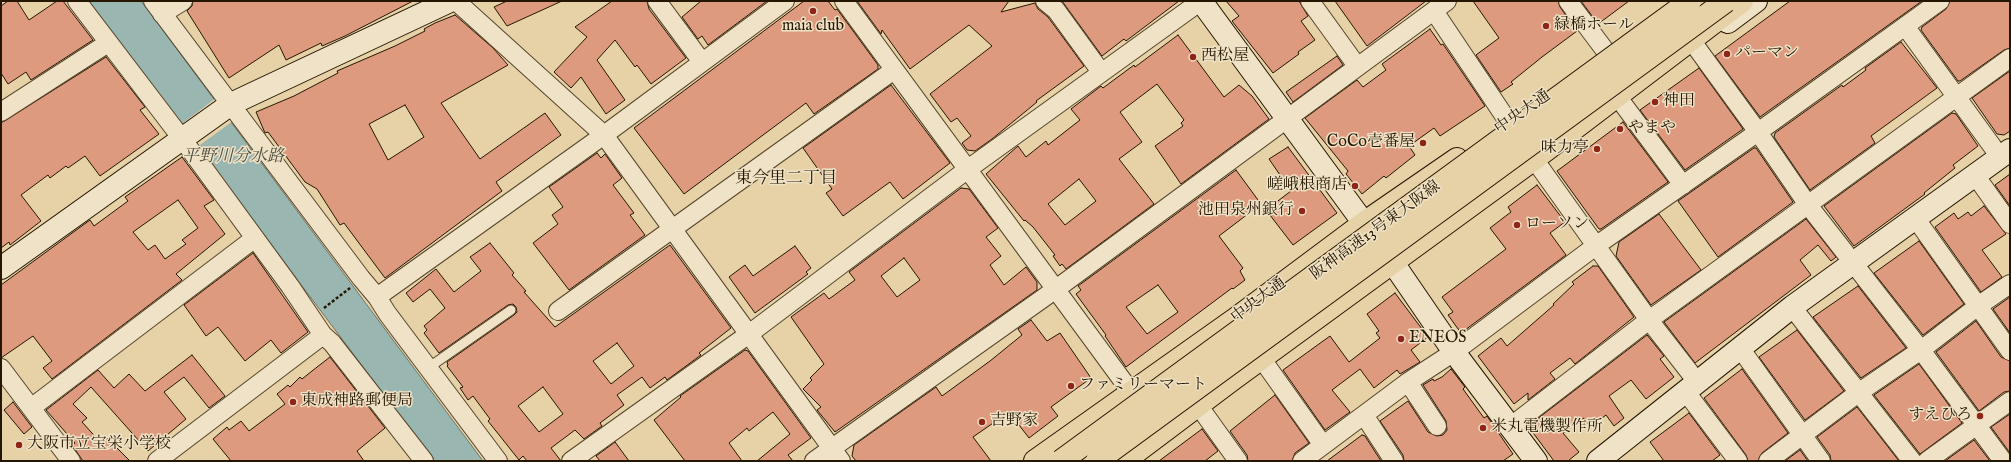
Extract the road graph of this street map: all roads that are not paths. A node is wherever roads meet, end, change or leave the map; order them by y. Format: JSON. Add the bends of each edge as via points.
{"nodes":[{"id":1,"x":77,"y":1,"type":"edge"},
{"id":2,"x":183,"y":1,"type":"edge"},
{"id":3,"x":450,"y":1,"type":"edge"},
{"id":4,"x":456,"y":1,"type":"edge"},
{"id":5,"x":657,"y":1,"type":"edge"},
{"id":6,"x":785,"y":1,"type":"edge"},
{"id":7,"x":844,"y":1,"type":"edge"},
{"id":8,"x":1045,"y":1,"type":"edge"},
{"id":9,"x":1201,"y":1,"type":"edge"},
{"id":10,"x":1310,"y":1,"type":"edge"},
{"id":11,"x":1568,"y":1,"type":"edge"},
{"id":12,"x":1690,"y":1,"type":"edge"},
{"id":13,"x":1726,"y":1,"type":"edge"},
{"id":14,"x":1742,"y":1,"type":"edge"},
{"id":15,"x":1756,"y":1,"type":"edge"},
{"id":16,"x":1940,"y":1,"type":"edge"},
{"id":17,"x":1674,"y":3,"type":"edge"},
{"id":18,"x":1441,"y":6,"type":"edge"},
{"id":19,"x":158,"y":7,"type":"edge"},
{"id":20,"x":1905,"y":26,"type":"junction"},
{"id":21,"x":1691,"y":40,"type":"junction"},
{"id":22,"x":108,"y":43,"type":"junction"},
{"id":23,"x":1607,"y":53,"type":"junction"},
{"id":24,"x":2010,"y":58,"type":"edge"},
{"id":25,"x":702,"y":62,"type":"junction"},
{"id":26,"x":1357,"y":66,"type":"junction"},
{"id":27,"x":894,"y":70,"type":"junction"},
{"id":28,"x":1101,"y":72,"type":"junction"},
{"id":29,"x":1617,"y":96,"type":"junction"},
{"id":30,"x":1956,"y":98,"type":"junction"},
{"id":31,"x":227,"y":107,"type":"junction"},
{"id":32,"x":1,"y":112,"type":"edge"},
{"id":33,"x":1287,"y":120,"type":"junction"},
{"id":34,"x":1508,"y":123,"type":"junction"},
{"id":35,"x":1758,"y":132,"type":"junction"},
{"id":36,"x":604,"y":135,"type":"junction"},
{"id":37,"x":185,"y":138,"type":"junction"},
{"id":38,"x":2005,"y":153,"type":"edge"},
{"id":39,"x":1534,"y":159,"type":"junction"},
{"id":40,"x":968,"y":169,"type":"junction"},
{"id":41,"x":1975,"y":175,"type":"junction"},
{"id":42,"x":1683,"y":185,"type":"junction"},
{"id":43,"x":1808,"y":205,"type":"junction"},
{"id":44,"x":1916,"y":219,"type":"junction"},
{"id":45,"x":1364,"y":223,"type":"junction"},
{"id":46,"x":2010,"y":224,"type":"edge"},
{"id":47,"x":674,"y":230,"type":"junction"},
{"id":48,"x":255,"y":238,"type":"junction"},
{"id":49,"x":1597,"y":245,"type":"junction"},
{"id":50,"x":1393,"y":263,"type":"junction"},
{"id":51,"x":1853,"y":263,"type":"junction"},
{"id":52,"x":1,"y":268,"type":"edge"},
{"id":53,"x":2010,"y":284,"type":"edge"},
{"id":54,"x":1056,"y":289,"type":"junction"},
{"id":55,"x":377,"y":297,"type":"junction"},
{"id":56,"x":1978,"y":306,"type":"junction"},
{"id":57,"x":1792,"y":307,"type":"junction"},
{"id":58,"x":511,"y":310,"type":"dead end"},
{"id":59,"x":558,"y":311,"type":"dead end"},
{"id":60,"x":1234,"y":320,"type":"junction"},
{"id":61,"x":1650,"y":320,"type":"junction"},
{"id":62,"x":749,"y":334,"type":"junction"},
{"id":63,"x":323,"y":335,"type":"junction"},
{"id":64,"x":1740,"y":348,"type":"junction"},
{"id":65,"x":1921,"y":350,"type":"junction"},
{"id":66,"x":1454,"y":352,"type":"junction"},
{"id":67,"x":2010,"y":352,"type":"edge"},
{"id":68,"x":1261,"y":359,"type":"junction"},
{"id":69,"x":1,"y":368,"type":"edge"},
{"id":70,"x":428,"y":368,"type":"junction"},
{"id":71,"x":1408,"y":382,"type":"junction"},
{"id":72,"x":1692,"y":387,"type":"junction"},
{"id":73,"x":1130,"y":392,"type":"junction"},
{"id":74,"x":1858,"y":392,"type":"junction"},
{"id":75,"x":2010,"y":401,"type":"edge"},
{"id":76,"x":1198,"y":405,"type":"junction"},
{"id":77,"x":31,"y":408,"type":"junction"},
{"id":78,"x":1364,"y":415,"type":"junction"},
{"id":79,"x":1975,"y":425,"type":"junction"},
{"id":80,"x":1437,"y":426,"type":"dead end"},
{"id":81,"x":1510,"y":427,"type":"junction"},
{"id":82,"x":1802,"y":436,"type":"junction"},
{"id":83,"x":1323,"y":445,"type":"junction"},
{"id":84,"x":836,"y":455,"type":"edge"},
{"id":85,"x":1131,"y":459,"type":"edge"},
{"id":86,"x":1531,"y":459,"type":"edge"},
{"id":87,"x":71,"y":461,"type":"edge"},
{"id":88,"x":157,"y":461,"type":"edge"},
{"id":89,"x":424,"y":461,"type":"edge"},
{"id":90,"x":498,"y":461,"type":"edge"},
{"id":91,"x":571,"y":461,"type":"edge"},
{"id":92,"x":814,"y":461,"type":"edge"},
{"id":93,"x":1035,"y":461,"type":"edge"},
{"id":94,"x":1061,"y":461,"type":"edge"},
{"id":95,"x":1097,"y":461,"type":"edge"},
{"id":96,"x":1238,"y":461,"type":"edge"},
{"id":97,"x":1302,"y":461,"type":"edge"},
{"id":98,"x":1394,"y":461,"type":"edge"},
{"id":99,"x":1598,"y":461,"type":"edge"},
{"id":100,"x":1738,"y":461,"type":"edge"},
{"id":101,"x":1768,"y":461,"type":"edge"},
{"id":102,"x":1821,"y":461,"type":"edge"},
{"id":103,"x":1912,"y":461,"type":"edge"},
{"id":104,"x":1927,"y":461,"type":"edge"},
{"id":105,"x":2003,"y":461,"type":"edge"}],
"edges":[{"from":1,"to":22,"type":"street"},
{"from":2,"to":19,"type":"street"},
{"from":3,"to":31,"type":"street"},
{"from":4,"to":36,"type":"street"},
{"from":5,"to":25,"type":"street"},
{"from":6,"to":25,"type":"street"},
{"from":7,"to":27,"type":"street"},
{"from":8,"to":28,"type":"street","via":[[1056,10]]},
{"from":9,"to":28,"type":"street"},
{"from":9,"to":33,"type":"street"},
{"from":10,"to":26,"type":"street"},
{"from":11,"to":23,"type":"street"},
{"from":12,"to":94,"type":"main road","name":"阪神高速13号東大阪線","bridge":true},
{"from":13,"to":95,"type":"main road","name":"阪神高速13号東大阪線","bridge":true},
{"from":14,"to":21,"type":"main road"},
{"from":15,"to":21,"type":"street","via":[[1730,21]]},
{"from":16,"to":20,"type":"street"},
{"from":17,"to":23,"type":"main road","name":"中央大通"},
{"from":18,"to":26,"type":"street"},
{"from":18,"to":34,"type":"street"},
{"from":19,"to":31,"type":"street"},
{"from":20,"to":30,"type":"street"},
{"from":20,"to":35,"type":"street"},
{"from":21,"to":29,"type":"main road"},
{"from":21,"to":35,"type":"street"},
{"from":22,"to":32,"type":"street"},
{"from":22,"to":37,"type":"street"},
{"from":23,"to":34,"type":"main road","name":"中央大通"},
{"from":24,"to":30,"type":"street"},
{"from":25,"to":36,"type":"street"},
{"from":26,"to":33,"type":"street"},
{"from":27,"to":40,"type":"street"},
{"from":27,"to":47,"type":"street"},
{"from":28,"to":40,"type":"street"},
{"from":29,"to":39,"type":"main road"},
{"from":29,"to":42,"type":"street"},
{"from":30,"to":38,"type":"street"},
{"from":30,"to":43,"type":"street"},
{"from":31,"to":37,"type":"street"},
{"from":31,"to":55,"type":"street"},
{"from":33,"to":45,"type":"street"},
{"from":33,"to":54,"type":"street"},
{"from":34,"to":45,"type":"main road","name":"中央大通"},
{"from":35,"to":42,"type":"street"},
{"from":35,"to":43,"type":"street"},
{"from":36,"to":47,"type":"street"},
{"from":36,"to":55,"type":"street"},
{"from":37,"to":48,"type":"street"},
{"from":37,"to":52,"type":"street"},
{"from":38,"to":41,"type":"street"},
{"from":39,"to":49,"type":"street"},
{"from":39,"to":50,"type":"main road"},
{"from":40,"to":54,"type":"street"},
{"from":40,"to":62,"type":"street"},
{"from":41,"to":44,"type":"street"},
{"from":41,"to":46,"type":"street"},
{"from":42,"to":49,"type":"street"},
{"from":43,"to":51,"type":"street"},
{"from":43,"to":61,"type":"street"},
{"from":44,"to":51,"type":"street"},
{"from":44,"to":56,"type":"street"},
{"from":45,"to":50,"type":"street"},
{"from":45,"to":60,"type":"main road","name":"中央大通"},
{"from":47,"to":59,"type":"street"},
{"from":47,"to":62,"type":"street"},
{"from":48,"to":63,"type":"street"},
{"from":48,"to":77,"type":"street"},
{"from":49,"to":61,"type":"street"},
{"from":49,"to":66,"type":"street"},
{"from":50,"to":66,"type":"street"},
{"from":50,"to":68,"type":"main road"},
{"from":51,"to":57,"type":"street"},
{"from":51,"to":65,"type":"street"},
{"from":53,"to":56,"type":"street"},
{"from":54,"to":73,"type":"street"},
{"from":54,"to":84,"type":"street"},
{"from":55,"to":70,"type":"street"},
{"from":56,"to":65,"type":"street"},
{"from":56,"to":67,"type":"street"},
{"from":57,"to":64,"type":"street"},
{"from":57,"to":74,"type":"street"},
{"from":58,"to":70,"type":"lane"},
{"from":60,"to":68,"type":"street"},
{"from":60,"to":73,"type":"main road","name":"中央大通"},
{"from":61,"to":72,"type":"street"},
{"from":61,"to":81,"type":"street"},
{"from":62,"to":84,"type":"street"},
{"from":62,"to":91,"type":"street"},
{"from":63,"to":88,"type":"street"},
{"from":63,"to":89,"type":"street","via":[[332,343]]},
{"from":64,"to":72,"type":"street"},
{"from":64,"to":82,"type":"street"},
{"from":65,"to":74,"type":"street"},
{"from":65,"to":79,"type":"street"},
{"from":66,"to":71,"type":"street"},
{"from":66,"to":81,"type":"street"},
{"from":68,"to":76,"type":"main road"},
{"from":68,"to":83,"type":"street"},
{"from":69,"to":77,"type":"street"},
{"from":70,"to":90,"type":"street"},
{"from":71,"to":78,"type":"street"},
{"from":71,"to":80,"type":"street"},
{"from":72,"to":99,"type":"street"},
{"from":72,"to":100,"type":"street"},
{"from":73,"to":93,"type":"main road","name":"中央大通"},
{"from":74,"to":82,"type":"street"},
{"from":74,"to":103,"type":"street"},
{"from":75,"to":79,"type":"street"},
{"from":76,"to":85,"type":"main road"},
{"from":76,"to":96,"type":"street"},
{"from":77,"to":87,"type":"street"},
{"from":78,"to":83,"type":"street"},
{"from":78,"to":98,"type":"street"},
{"from":79,"to":104,"type":"street"},
{"from":79,"to":105,"type":"street"},
{"from":81,"to":86,"type":"street"},
{"from":82,"to":101,"type":"street"},
{"from":82,"to":102,"type":"street"},
{"from":83,"to":97,"type":"street"},
{"from":84,"to":92,"type":"street"}]}
